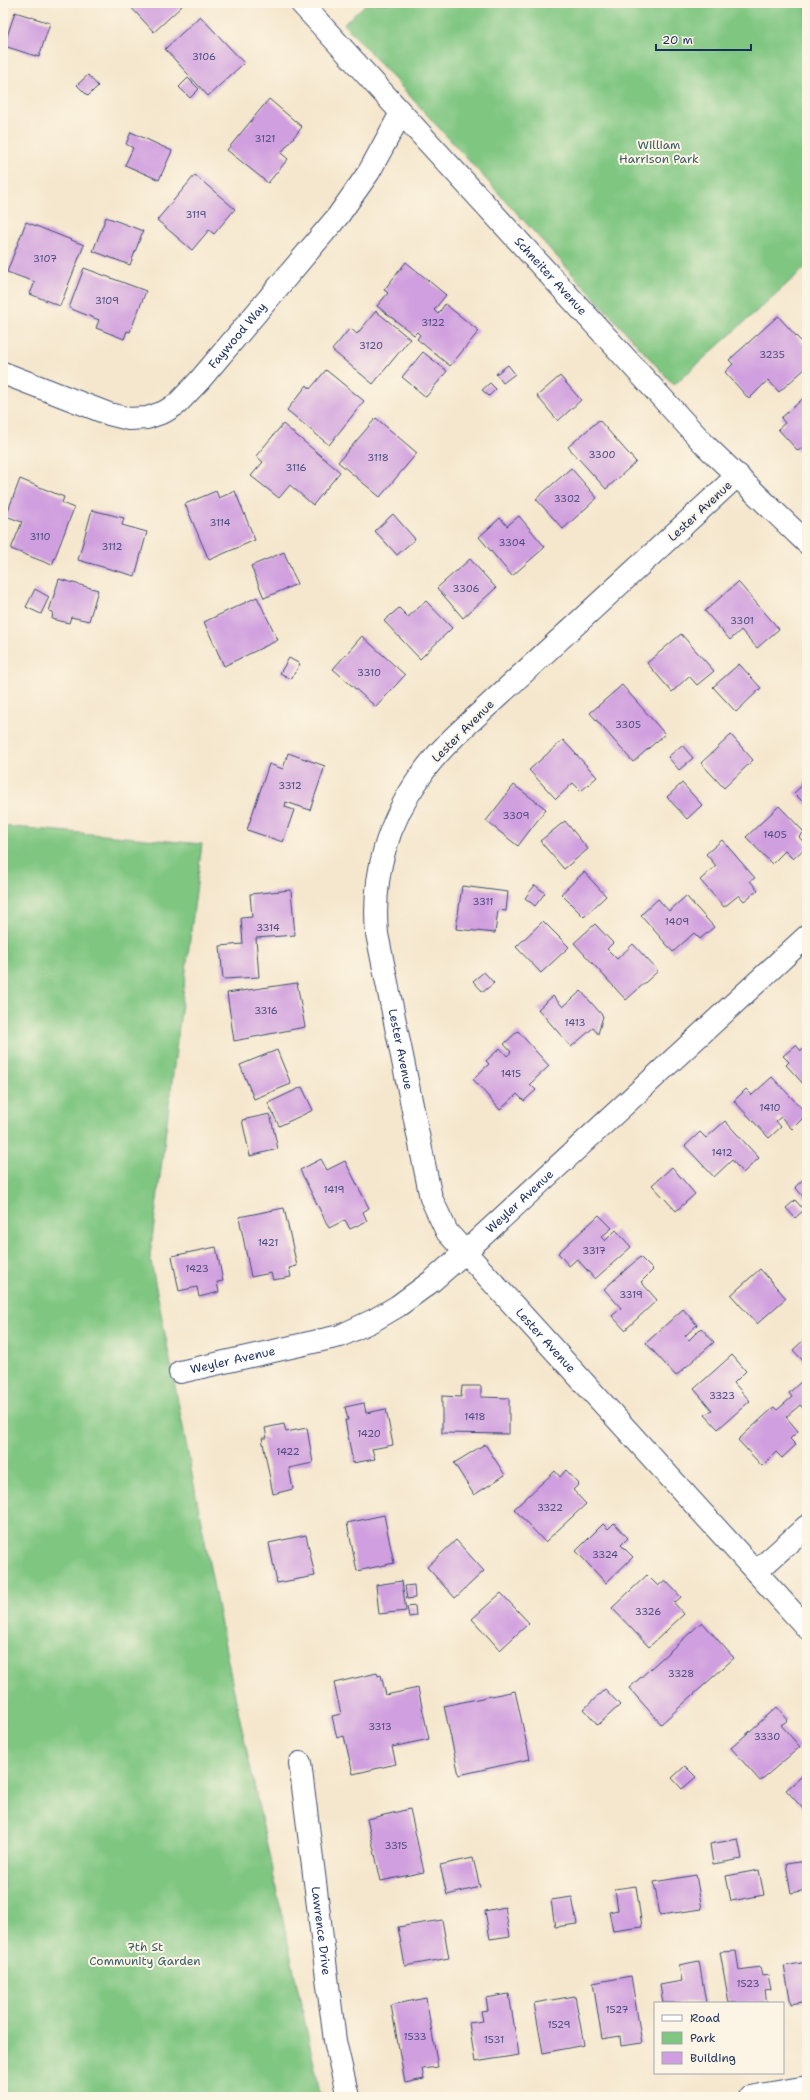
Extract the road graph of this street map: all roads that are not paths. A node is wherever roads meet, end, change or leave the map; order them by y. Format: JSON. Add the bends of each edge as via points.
{"nodes":[{"id":1,"x":301,"y":3,"type":"edge"},
{"id":2,"x":401,"y":113,"type":"junction"},
{"id":3,"x":3,"y":373,"type":"edge"},
{"id":4,"x":738,"y":475,"type":"junction"},
{"id":5,"x":807,"y":543,"type":"edge"},
{"id":6,"x":807,"y":936,"type":"edge"},
{"id":7,"x":464,"y":1252,"type":"junction"},
{"id":8,"x":180,"y":1372,"type":"dead end"},
{"id":9,"x":807,"y":1526,"type":"edge"},
{"id":10,"x":756,"y":1572,"type":"junction"},
{"id":11,"x":807,"y":1628,"type":"edge"},
{"id":12,"x":300,"y":1763,"type":"dead end"},
{"id":13,"x":807,"y":2087,"type":"edge"},
{"id":14,"x":348,"y":2097,"type":"edge"},
{"id":15,"x":750,"y":2097,"type":"edge"}],
"edges":[{"from":1,"to":2,"type":"street","name":"Schneiter Avenue"},
{"from":2,"to":3,"type":"street","name":"Faywood Way","via":[[369,172],[338,216],[177,404],[147,418],[129,419]]},
{"from":2,"to":4,"type":"street","name":"Schneiter Avenue","via":[[705,445]]},
{"from":4,"to":5,"type":"street","name":"Schneiter Avenue"},
{"from":4,"to":7,"type":"street","name":"Lester Avenue","via":[[456,735],[423,772],[405,798],[382,854],[375,909],[377,934],[431,1198],[447,1232]]},
{"from":6,"to":7,"type":"street","name":"Weyler Avenue"},
{"from":7,"to":8,"type":"street","name":"Weyler Avenue","via":[[432,1281],[398,1306],[340,1336]]},
{"from":7,"to":10,"type":"street","name":"Lester Avenue"},
{"from":9,"to":10,"type":"street"},
{"from":10,"to":11,"type":"street","name":"Lester Avenue"},
{"from":12,"to":14,"type":"street","name":"Lawrence Drive","via":[[335,2041]]},
{"from":13,"to":15,"type":"street"}]}
